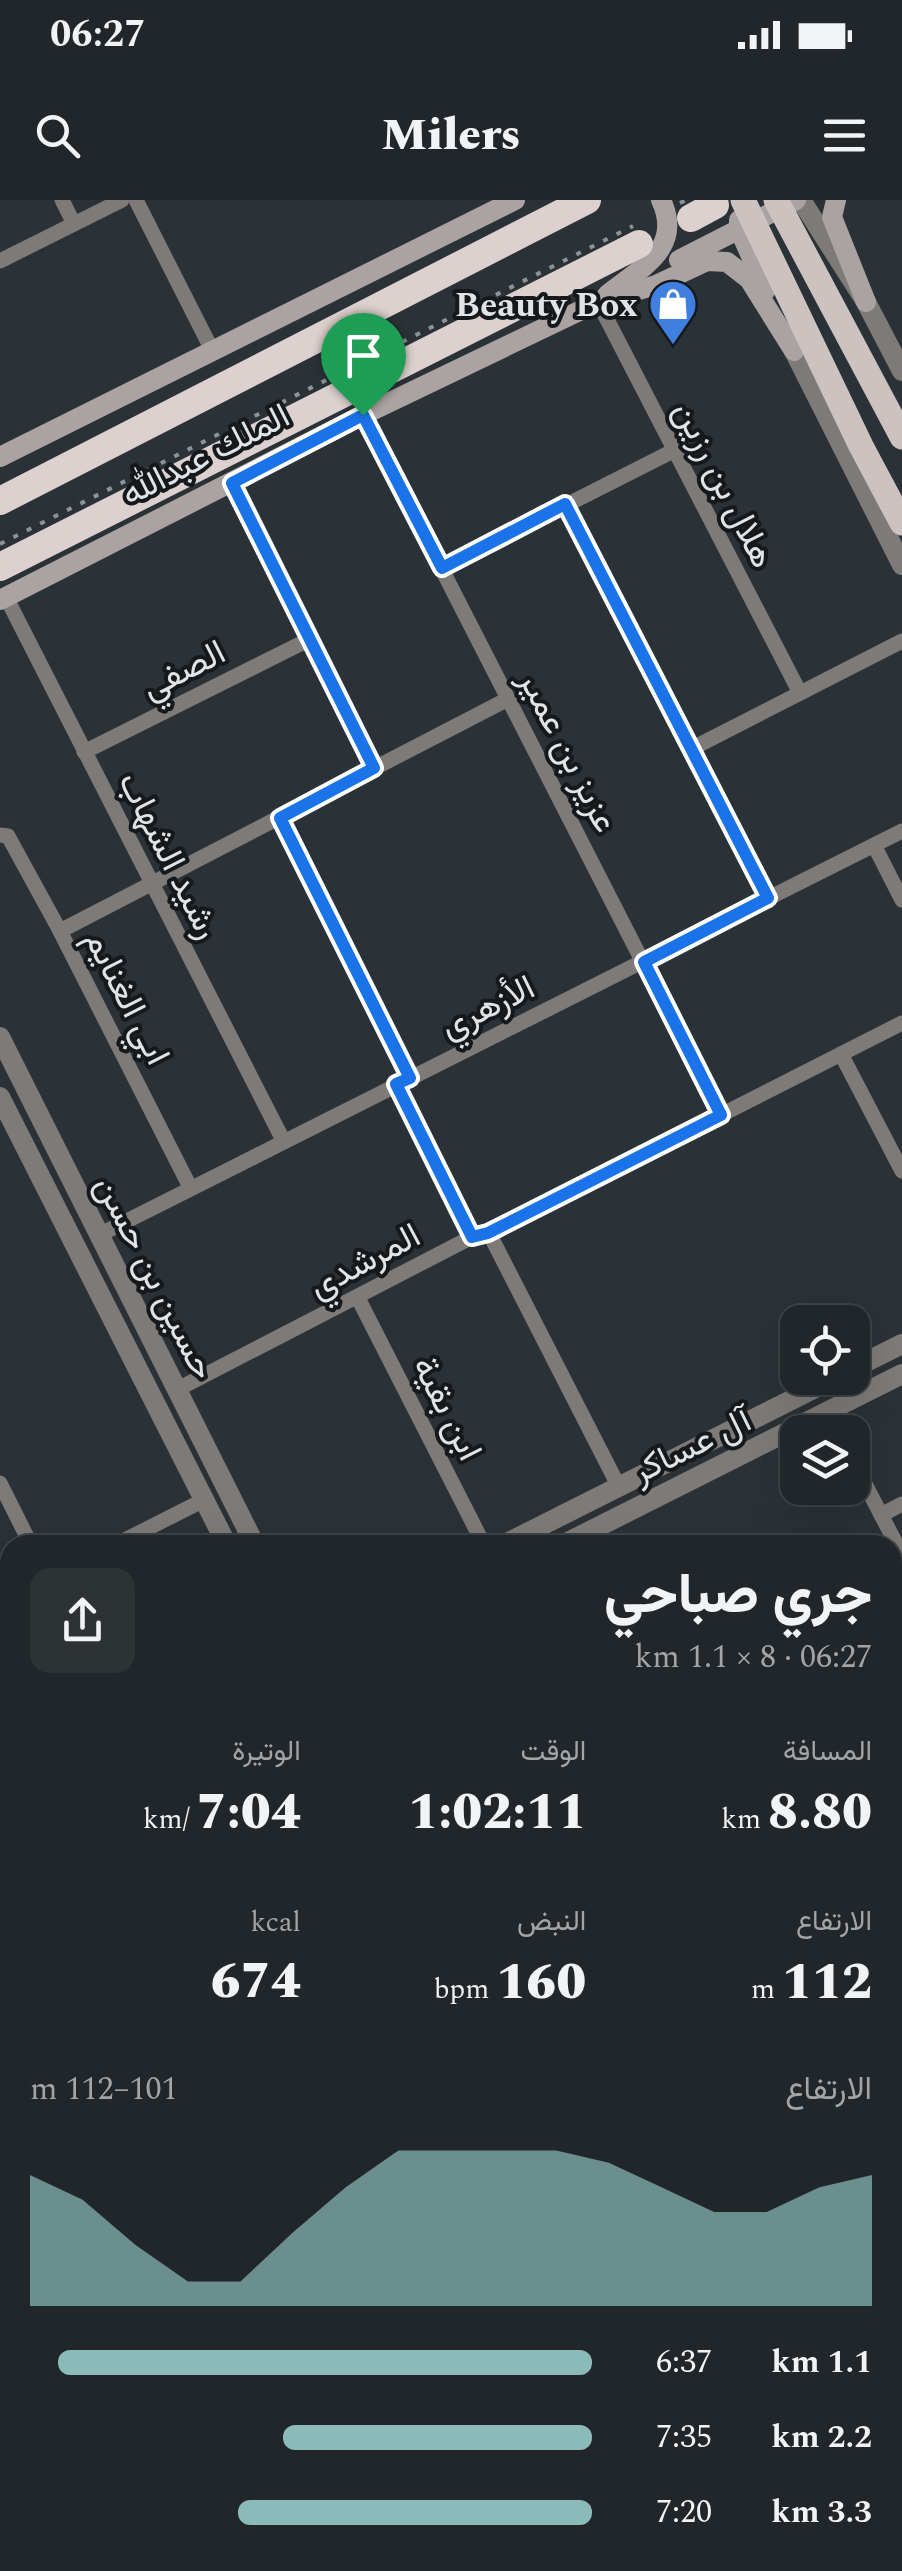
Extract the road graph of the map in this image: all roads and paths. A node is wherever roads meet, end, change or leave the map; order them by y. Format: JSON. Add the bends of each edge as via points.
{"nodes":[{"id":1,"x":62,"y":200,"type":"edge"},
{"id":2,"x":122,"y":200,"type":"edge"},
{"id":3,"x":136,"y":200,"type":"edge"},
{"id":4,"x":512,"y":200,"type":"edge"},
{"id":5,"x":588,"y":200,"type":"edge"},
{"id":6,"x":661,"y":200,"type":"edge"},
{"id":7,"x":776,"y":200,"type":"edge"},
{"id":8,"x":799,"y":200,"type":"edge"},
{"id":9,"x":836,"y":200,"type":"edge"},
{"id":10,"x":726,"y":204,"type":"edge"},
{"id":11,"x":74,"y":224,"type":"junction"},
{"id":12,"x":740,"y":230,"type":"junction"},
{"id":13,"x":639,"y":244,"type":"dead end"},
{"id":14,"x":0,"y":262,"type":"edge"},
{"id":15,"x":598,"y":302,"type":"junction"},
{"id":16,"x":866,"y":302,"type":"junction"},
{"id":17,"x":212,"y":350,"type":"junction"},
{"id":18,"x":794,"y":351,"type":"junction"},
{"id":19,"x":902,"y":372,"type":"edge"},
{"id":20,"x":363,"y":415,"type":"junction"},
{"id":21,"x":902,"y":437,"type":"edge"},
{"id":22,"x":673,"y":451,"type":"junction"},
{"id":23,"x":0,"y":457,"type":"edge"},
{"id":24,"x":232,"y":483,"type":"junction"},
{"id":25,"x":0,"y":501,"type":"edge"},
{"id":26,"x":565,"y":504,"type":"junction"},
{"id":27,"x":902,"y":523,"type":"edge"},
{"id":28,"x":902,"y":565,"type":"edge"},
{"id":29,"x":0,"y":566,"type":"edge"},
{"id":30,"x":442,"y":568,"type":"junction"},
{"id":31,"x":3,"y":598,"type":"edge"},
{"id":32,"x":308,"y":640,"type":"junction"},
{"id":33,"x":902,"y":641,"type":"edge"},
{"id":34,"x":800,"y":693,"type":"junction"},
{"id":35,"x":508,"y":699,"type":"junction"},
{"id":36,"x":691,"y":749,"type":"junction"},
{"id":37,"x":84,"y":752,"type":"junction"},
{"id":38,"x":374,"y":768,"type":"junction"},
{"id":39,"x":280,"y":818,"type":"junction"},
{"id":40,"x":902,"y":831,"type":"edge"},
{"id":41,"x":4,"y":836,"type":"edge"},
{"id":42,"x":874,"y":845,"type":"junction"},
{"id":43,"x":150,"y":885,"type":"junction"},
{"id":44,"x":768,"y":898,"type":"junction"},
{"id":45,"x":902,"y":900,"type":"edge"},
{"id":46,"x":60,"y":931,"type":"junction"},
{"id":47,"x":644,"y":962,"type":"junction"},
{"id":48,"x":902,"y":1023,"type":"edge"},
{"id":49,"x":0,"y":1037,"type":"edge"},
{"id":50,"x":840,"y":1054,"type":"junction"},
{"id":51,"x":403,"y":1081,"type":"junction"},
{"id":52,"x":0,"y":1097,"type":"edge"},
{"id":53,"x":721,"y":1115,"type":"junction"},
{"id":54,"x":283,"y":1140,"type":"junction"},
{"id":55,"x":902,"y":1171,"type":"edge"},
{"id":56,"x":190,"y":1188,"type":"junction"},
{"id":57,"x":480,"y":1235,"type":"junction"},
{"id":58,"x":100,"y":1238,"type":"junction"},
{"id":59,"x":78,"y":1252,"type":"junction"},
{"id":60,"x":358,"y":1298,"type":"junction"},
{"id":61,"x":896,"y":1347,"type":"edge"},
{"id":62,"x":870,"y":1360,"type":"edge"},
{"id":63,"x":902,"y":1373,"type":"edge"},
{"id":64,"x":176,"y":1390,"type":"junction"},
{"id":65,"x":802,"y":1395,"type":"edge"},
{"id":66,"x":829,"y":1413,"type":"joint"},
{"id":67,"x":0,"y":1483,"type":"edge"},
{"id":68,"x":619,"y":1487,"type":"junction"},
{"id":69,"x":870,"y":1494,"type":"edge"},
{"id":70,"x":204,"y":1500,"type":"junction"},
{"id":71,"x":902,"y":1504,"type":"edge"},
{"id":72,"x":881,"y":1515,"type":"junction"},
{"id":73,"x":25,"y":1535,"type":"edge"},
{"id":74,"x":135,"y":1535,"type":"edge"},
{"id":75,"x":221,"y":1535,"type":"edge"},
{"id":76,"x":247,"y":1535,"type":"edge"},
{"id":77,"x":479,"y":1535,"type":"edge"},
{"id":78,"x":524,"y":1535,"type":"edge"},
{"id":79,"x":582,"y":1535,"type":"edge"},
{"id":80,"x":891,"y":1535,"type":"edge"}],
"edges":[{"from":1,"to":11,"type":"street"},
{"from":2,"to":11,"type":"street"},
{"from":3,"to":17,"type":"street"},
{"from":4,"to":17,"type":"main road"},
{"from":5,"to":25,"type":"highway","name":"الملك عبدالله"},
{"from":6,"to":15,"type":"main road","via":[[669,216],[661,252]]},
{"from":7,"to":21,"type":"main road","bridge":true},
{"from":8,"to":12,"type":"main road"},
{"from":8,"to":16,"type":"street"},
{"from":9,"to":16,"type":"main road","via":[[832,216]]},
{"from":10,"to":12,"type":"main road"},
{"from":10,"to":27,"type":"main road","bridge":true},
{"from":11,"to":14,"type":"street"},
{"from":12,"to":15,"type":"main road"},
{"from":12,"to":18,"type":"main road"},
{"from":13,"to":29,"type":"highway","name":"الملك عبدالله"},
{"from":15,"to":18,"type":"main road","name":"الملك عبدالله","via":[[656,286],[707,261],[727,262],[749,279]]},
{"from":15,"to":20,"type":"main road","name":"الملك عبدالله"},
{"from":15,"to":22,"type":"street","name":"هلال بن رزين"},
{"from":16,"to":19,"type":"street"},
{"from":17,"to":23,"type":"main road"},
{"from":18,"to":28,"type":"street"},
{"from":20,"to":24,"type":"main road","name":"الملك عبدالله"},
{"from":20,"to":30,"type":"street","name":"عزيز بن عمير"},
{"from":22,"to":26,"type":"street"},
{"from":22,"to":34,"type":"street","name":"هلال بن رزين"},
{"from":24,"to":31,"type":"main road","name":"الملك عبدالله"},
{"from":24,"to":32,"type":"street"},
{"from":26,"to":30,"type":"street"},
{"from":26,"to":36,"type":"street"},
{"from":30,"to":35,"type":"street","name":"عزيز بن عمير"},
{"from":31,"to":37,"type":"street","name":"رشيد الشهاب"},
{"from":32,"to":37,"type":"street","name":"الصفي"},
{"from":32,"to":38,"type":"street"},
{"from":33,"to":34,"type":"street"},
{"from":34,"to":36,"type":"street"},
{"from":35,"to":38,"type":"street"},
{"from":35,"to":47,"type":"street","name":"عزيز بن عمير"},
{"from":36,"to":44,"type":"street"},
{"from":37,"to":43,"type":"street","name":"رشيد الشهاب"},
{"from":38,"to":39,"type":"street"},
{"from":39,"to":43,"type":"street"},
{"from":39,"to":51,"type":"street"},
{"from":40,"to":42,"type":"street","name":"الأزهري"},
{"from":41,"to":46,"type":"street","name":"ابي الغنايم"},
{"from":42,"to":44,"type":"street","name":"الأزهري"},
{"from":42,"to":45,"type":"street"},
{"from":43,"to":46,"type":"street"},
{"from":43,"to":54,"type":"street","name":"رشيد الشهاب"},
{"from":44,"to":47,"type":"street","name":"الأزهري"},
{"from":46,"to":56,"type":"street","name":"ابي الغنايم"},
{"from":47,"to":51,"type":"street","name":"الأزهري"},
{"from":47,"to":53,"type":"street","name":"عزيز بن عمير"},
{"from":48,"to":50,"type":"street","name":"المرشدي"},
{"from":49,"to":58,"type":"street","name":"حسين بن حسن"},
{"from":50,"to":53,"type":"street","name":"المرشدي"},
{"from":50,"to":55,"type":"street"},
{"from":51,"to":54,"type":"street","name":"الأزهري"},
{"from":51,"to":57,"type":"street"},
{"from":52,"to":59,"type":"street","name":"حسين بن حسن"},
{"from":53,"to":57,"type":"street","name":"المرشدي"},
{"from":54,"to":56,"type":"street","name":"الأزهري"},
{"from":56,"to":58,"type":"street","name":"الأزهري"},
{"from":57,"to":60,"type":"street","name":"المرشدي"},
{"from":57,"to":68,"type":"street"},
{"from":58,"to":59,"type":"street"},
{"from":58,"to":64,"type":"street","name":"حسين بن حسن"},
{"from":59,"to":70,"type":"street","name":"حسين بن حسن"},
{"from":60,"to":64,"type":"street","name":"المرشدي"},
{"from":60,"to":77,"type":"street","name":"ابن بقية"},
{"from":61,"to":62,"type":"street"},
{"from":61,"to":63,"type":"street"},
{"from":63,"to":66,"type":"street","name":"آل عساكر"},
{"from":64,"to":76,"type":"street","name":"حسين بن حسن"},
{"from":65,"to":68,"type":"street","name":"آل عساكر"},
{"from":66,"to":79,"type":"street","name":"آل عساكر"},
{"from":67,"to":73,"type":"street"},
{"from":68,"to":78,"type":"street","name":"آل عساكر"},
{"from":69,"to":72,"type":"street"},
{"from":70,"to":74,"type":"street"},
{"from":70,"to":75,"type":"street","name":"حسين بن حسن"},
{"from":71,"to":72,"type":"street"},
{"from":72,"to":80,"type":"street"}]}
